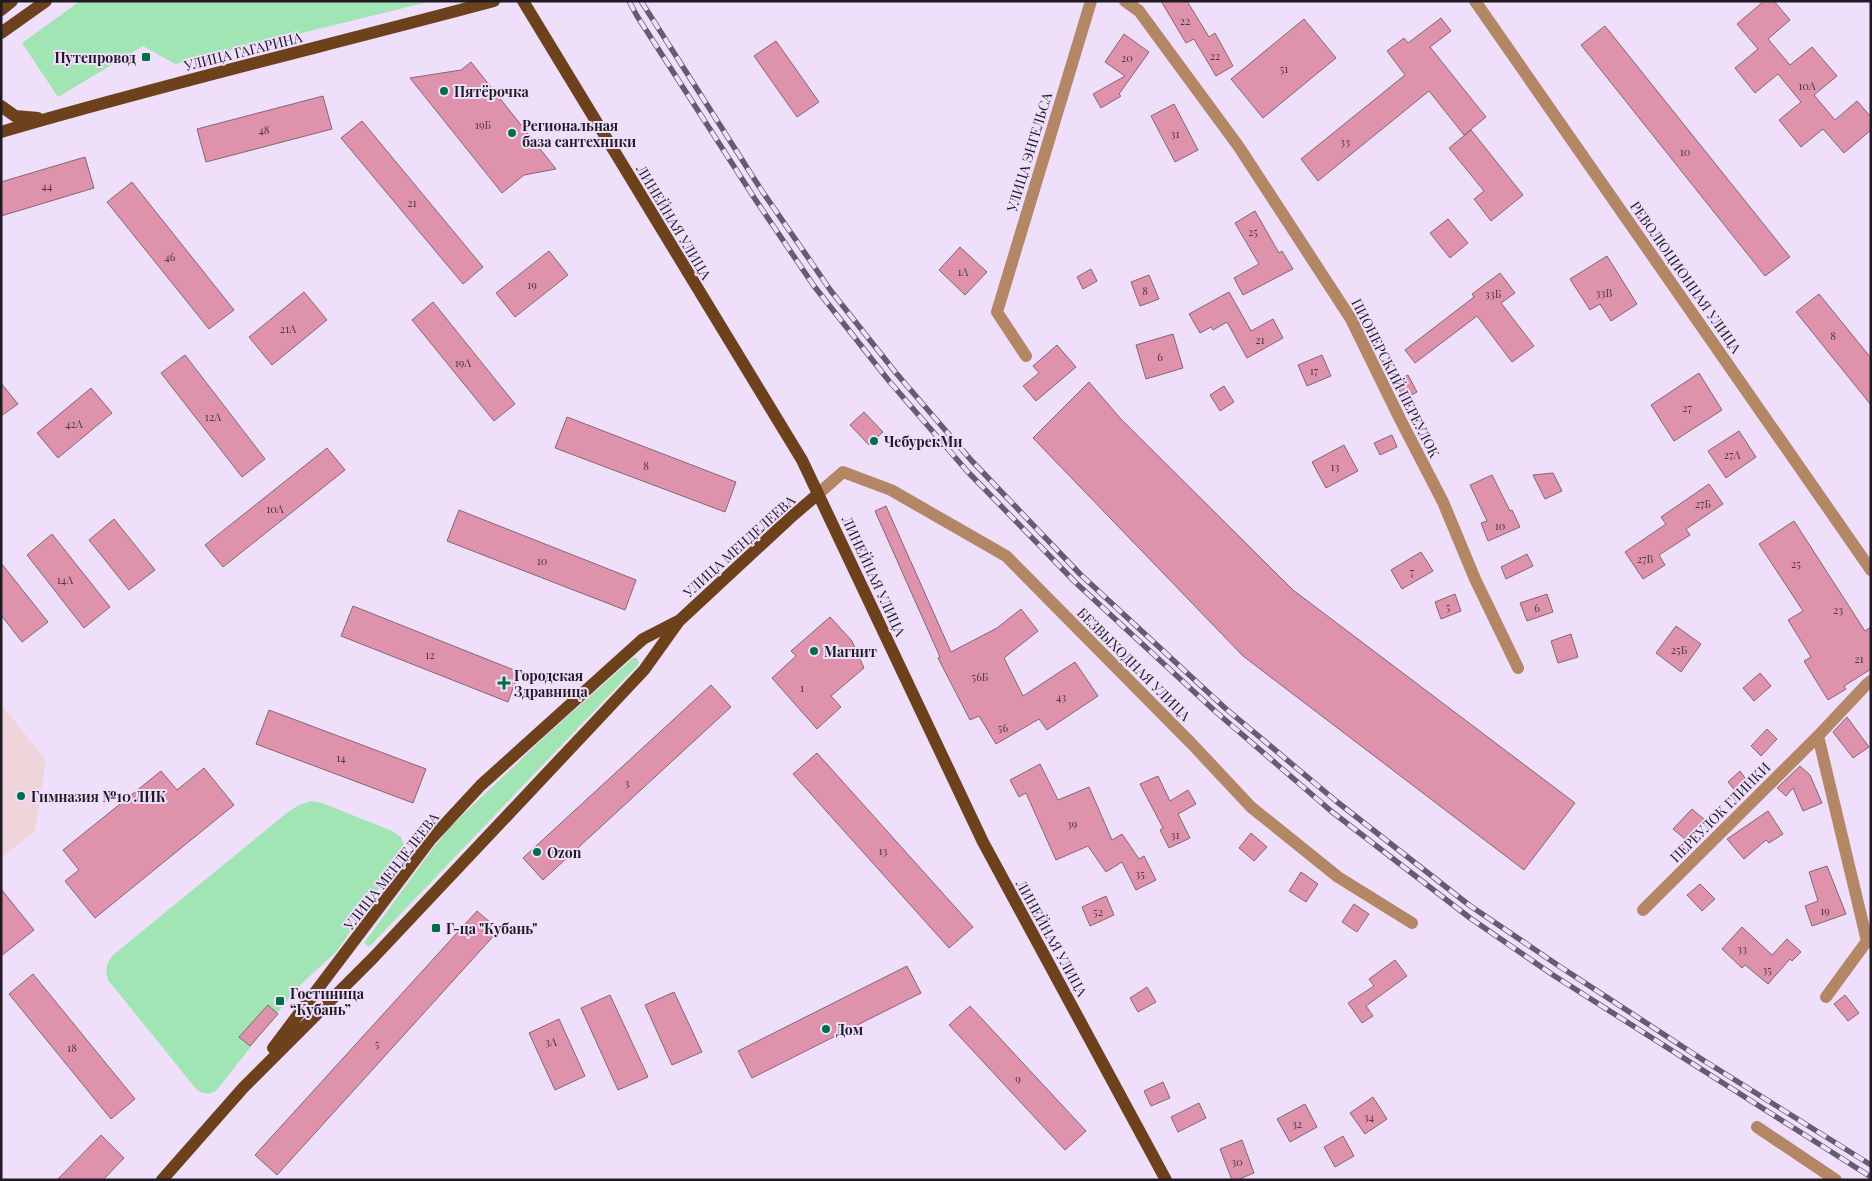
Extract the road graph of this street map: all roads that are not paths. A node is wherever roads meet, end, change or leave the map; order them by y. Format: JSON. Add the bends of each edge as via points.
{"nodes":[{"id":1,"x":12,"y":1,"type":"edge"},
{"id":2,"x":46,"y":1,"type":"edge"},
{"id":3,"x":494,"y":1,"type":"edge"},
{"id":4,"x":523,"y":1,"type":"edge"},
{"id":5,"x":1090,"y":1,"type":"edge"},
{"id":6,"x":1125,"y":1,"type":"edge"},
{"id":7,"x":1475,"y":1,"type":"edge"},
{"id":8,"x":1,"y":10,"type":"edge"},
{"id":9,"x":1,"y":33,"type":"edge"},
{"id":10,"x":1,"y":106,"type":"edge"},
{"id":11,"x":46,"y":119,"type":"junction"},
{"id":12,"x":1,"y":132,"type":"edge"},
{"id":13,"x":1026,"y":356,"type":"dead end"},
{"id":14,"x":818,"y":494,"type":"junction"},
{"id":15,"x":1871,"y":570,"type":"edge"},
{"id":16,"x":679,"y":620,"type":"junction"},
{"id":17,"x":1518,"y":668,"type":"dead end"},
{"id":18,"x":1871,"y":681,"type":"edge"},
{"id":19,"x":1818,"y":736,"type":"junction"},
{"id":20,"x":1643,"y":910,"type":"dead end"},
{"id":21,"x":1412,"y":924,"type":"dead end"},
{"id":22,"x":1869,"y":943,"type":"edge"},
{"id":23,"x":1826,"y":997,"type":"dead end"},
{"id":24,"x":243,"y":1088,"type":"junction"},
{"id":25,"x":1757,"y":1127,"type":"dead end"},
{"id":26,"x":162,"y":1180,"type":"edge"},
{"id":27,"x":1166,"y":1180,"type":"edge"},
{"id":28,"x":1836,"y":1180,"type":"edge"}],
"edges":[{"from":1,"to":8,"type":"main road"},
{"from":2,"to":9,"type":"main road"},
{"from":3,"to":11,"type":"main road","name":"УЛИЦА ГАГАРИНА","via":[[138,92]]},
{"from":4,"to":14,"type":"main road","name":"ЛИНЕЙНАЯ УЛИЦА","via":[[802,460]]},
{"from":5,"to":13,"type":"street","name":"УЛИЦА ЭНГЕЛЬСА","via":[[997,312]]},
{"from":6,"to":17,"type":"street","name":"ПИОНЕРСКИЙ ПЕРЕУЛОК","via":[[1139,11],[1239,147],[1351,319],[1444,502],[1475,579]]},
{"from":7,"to":15,"type":"street","name":"РЕВОЛЮЦИОННАЯ УЛИЦА"},
{"from":10,"to":11,"type":"main road","via":[[15,116]]},
{"from":11,"to":12,"type":"main road","name":"УЛИЦА ГАГАРИНА"},
{"from":14,"to":16,"type":"main road","name":"УЛИЦА МЕНДЕЛЕЕВА"},
{"from":14,"to":21,"type":"street","name":"БЕЗВЫХОДНАЯ УЛИЦА","via":[[843,472],[891,490],[1006,556],[1250,807],[1338,876]]},
{"from":14,"to":27,"type":"main road","name":"ЛИНЕЙНАЯ УЛИЦА","via":[[983,842]]},
{"from":16,"to":24,"type":"main road","name":"УЛИЦА МЕНДЕЛЕЕВА","via":[[644,670],[373,958]]},
{"from":16,"to":24,"type":"main road","name":"УЛИЦА МЕНДЕЛЕЕВА","via":[[643,639],[462,805],[431,839]]},
{"from":18,"to":19,"type":"street","name":"ПЕРЕУЛОК ГЛИНКИ"},
{"from":19,"to":20,"type":"street","name":"ПЕРЕУЛОК ГЛИНКИ"},
{"from":19,"to":22,"type":"street"},
{"from":22,"to":23,"type":"street"},
{"from":24,"to":26,"type":"main road","name":"УЛИЦА МЕНДЕЛЕЕВА"},
{"from":25,"to":28,"type":"street"}]}
